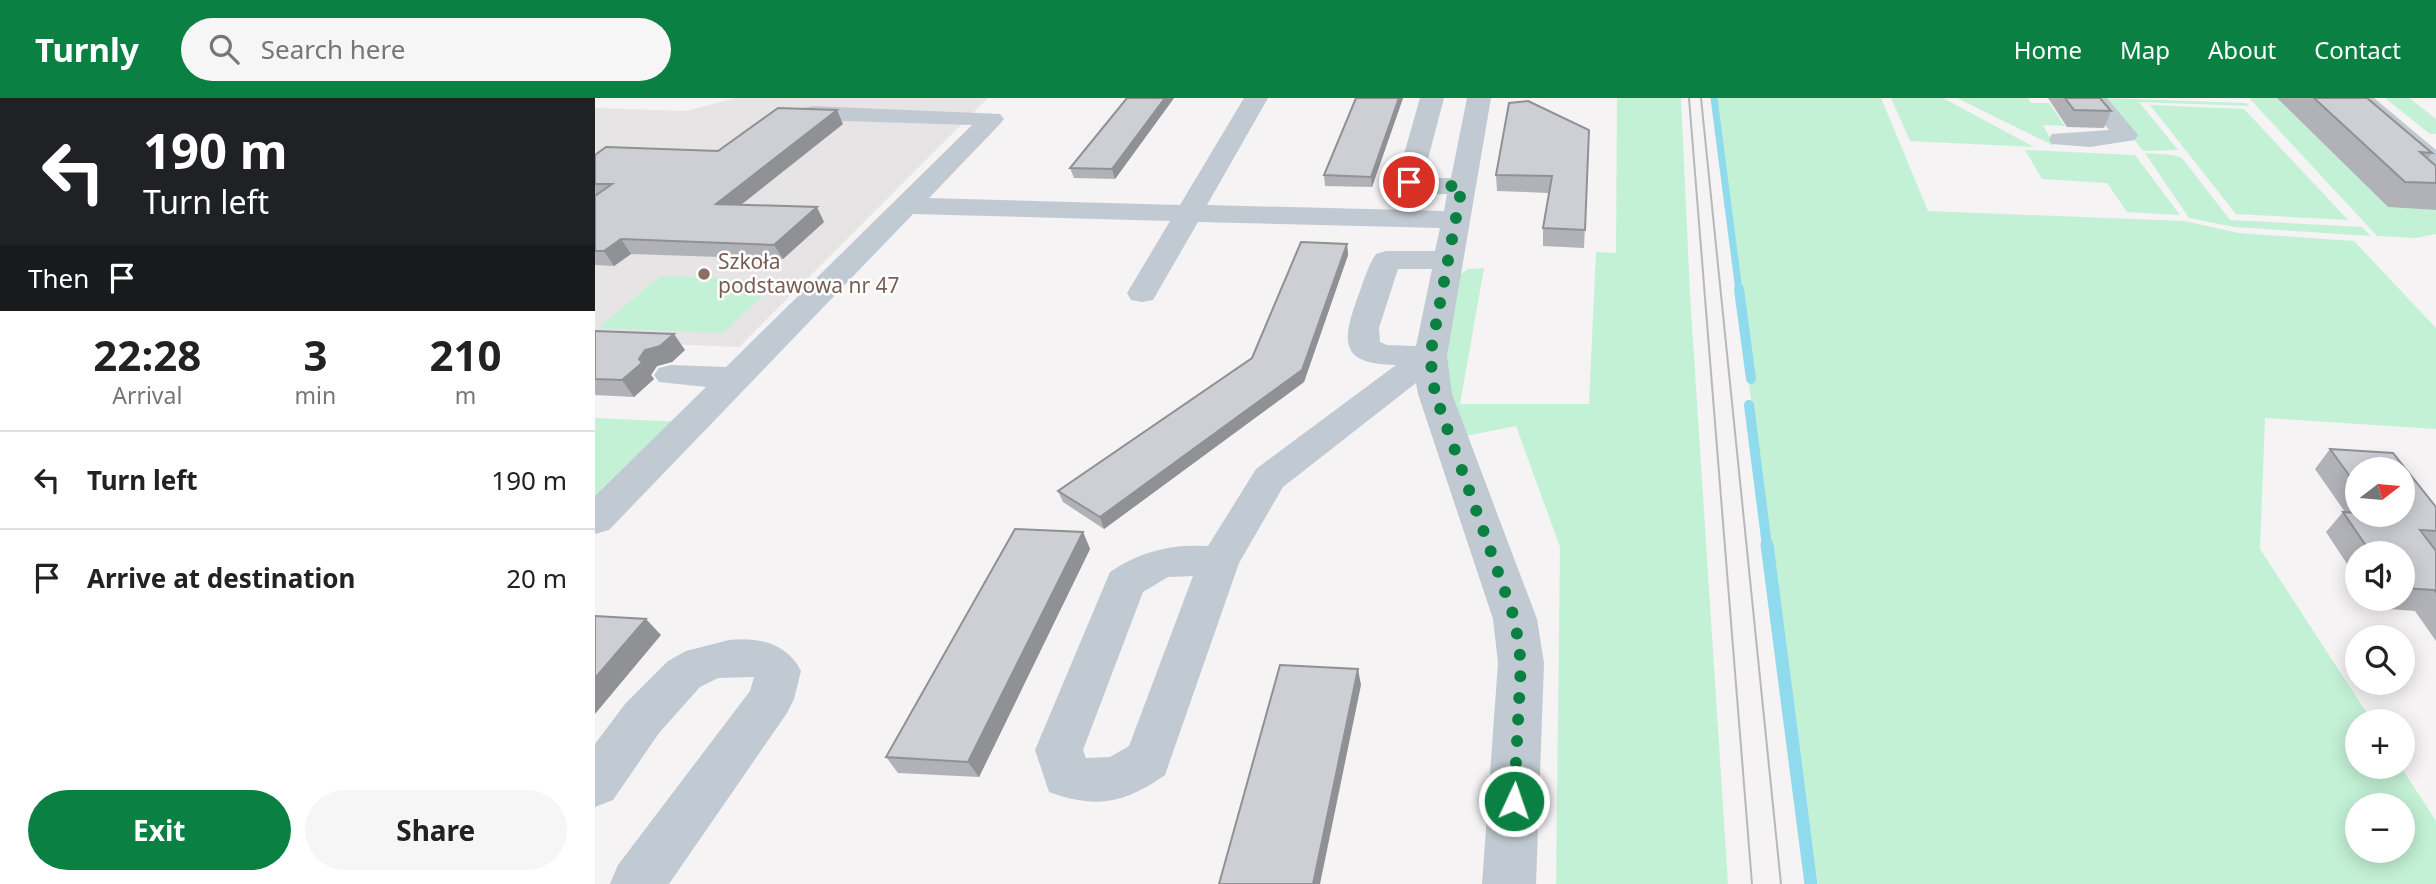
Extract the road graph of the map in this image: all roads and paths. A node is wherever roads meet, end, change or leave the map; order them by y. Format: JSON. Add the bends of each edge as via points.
{"nodes":[{"id":1,"x":1256,"y":98,"type":"edge"},
{"id":2,"x":1432,"y":98,"type":"edge"},
{"id":3,"x":1479,"y":98,"type":"edge"},
{"id":4,"x":2095,"y":98,"type":"edge"},
{"id":5,"x":2360,"y":98,"type":"edge"},
{"id":6,"x":812,"y":113,"type":"edge"},
{"id":7,"x":2061,"y":139,"type":"dead end"},
{"id":8,"x":2436,"y":163,"type":"edge"},
{"id":9,"x":1458,"y":203,"type":"junction"},
{"id":10,"x":907,"y":206,"type":"junction"},
{"id":11,"x":1189,"y":212,"type":"junction"},
{"id":12,"x":1448,"y":260,"type":"junction"},
{"id":13,"x":1142,"y":293,"type":"dead end"},
{"id":14,"x":1430,"y":356,"type":"junction"},
{"id":15,"x":671,"y":375,"type":"dead end"},
{"id":16,"x":738,"y":378,"type":"junction"},
{"id":17,"x":595,"y":520,"type":"edge"},
{"id":18,"x":1219,"y":562,"type":"junction"},
{"id":19,"x":595,"y":785,"type":"edge"},
{"id":20,"x":637,"y":884,"type":"edge"},
{"id":21,"x":1509,"y":884,"type":"edge"}],
"edges":[{"from":1,"to":11,"type":"street"},
{"from":2,"to":9,"type":"street","via":[[1409,182]]},
{"from":3,"to":9,"type":"street"},
{"from":4,"to":7,"type":"street","via":[[2126,135]]},
{"from":5,"to":8,"type":"street"},
{"from":6,"to":10,"type":"street","via":[[992,119]]},
{"from":9,"to":11,"type":"street"},
{"from":9,"to":12,"type":"street"},
{"from":10,"to":11,"type":"street"},
{"from":10,"to":16,"type":"street"},
{"from":11,"to":13,"type":"street"},
{"from":12,"to":14,"type":"street"},
{"from":12,"to":14,"type":"street","via":[[1387,260],[1363,328],[1364,347],[1383,355]]},
{"from":14,"to":18,"type":"street","via":[[1269,478]]},
{"from":14,"to":21,"type":"street","via":[[1435,394],[1515,620],[1521,663]]},
{"from":15,"to":16,"type":"street"},
{"from":16,"to":17,"type":"street"},
{"from":18,"to":18,"type":"street","via":[[1148,760],[1123,777],[1089,783],[1067,776],[1059,750],[1125,583],[1146,567],[1177,559]]},
{"from":19,"to":20,"type":"street","via":[[665,692],[696,666],[746,657],[767,659],[778,671],[771,699]]}]}
